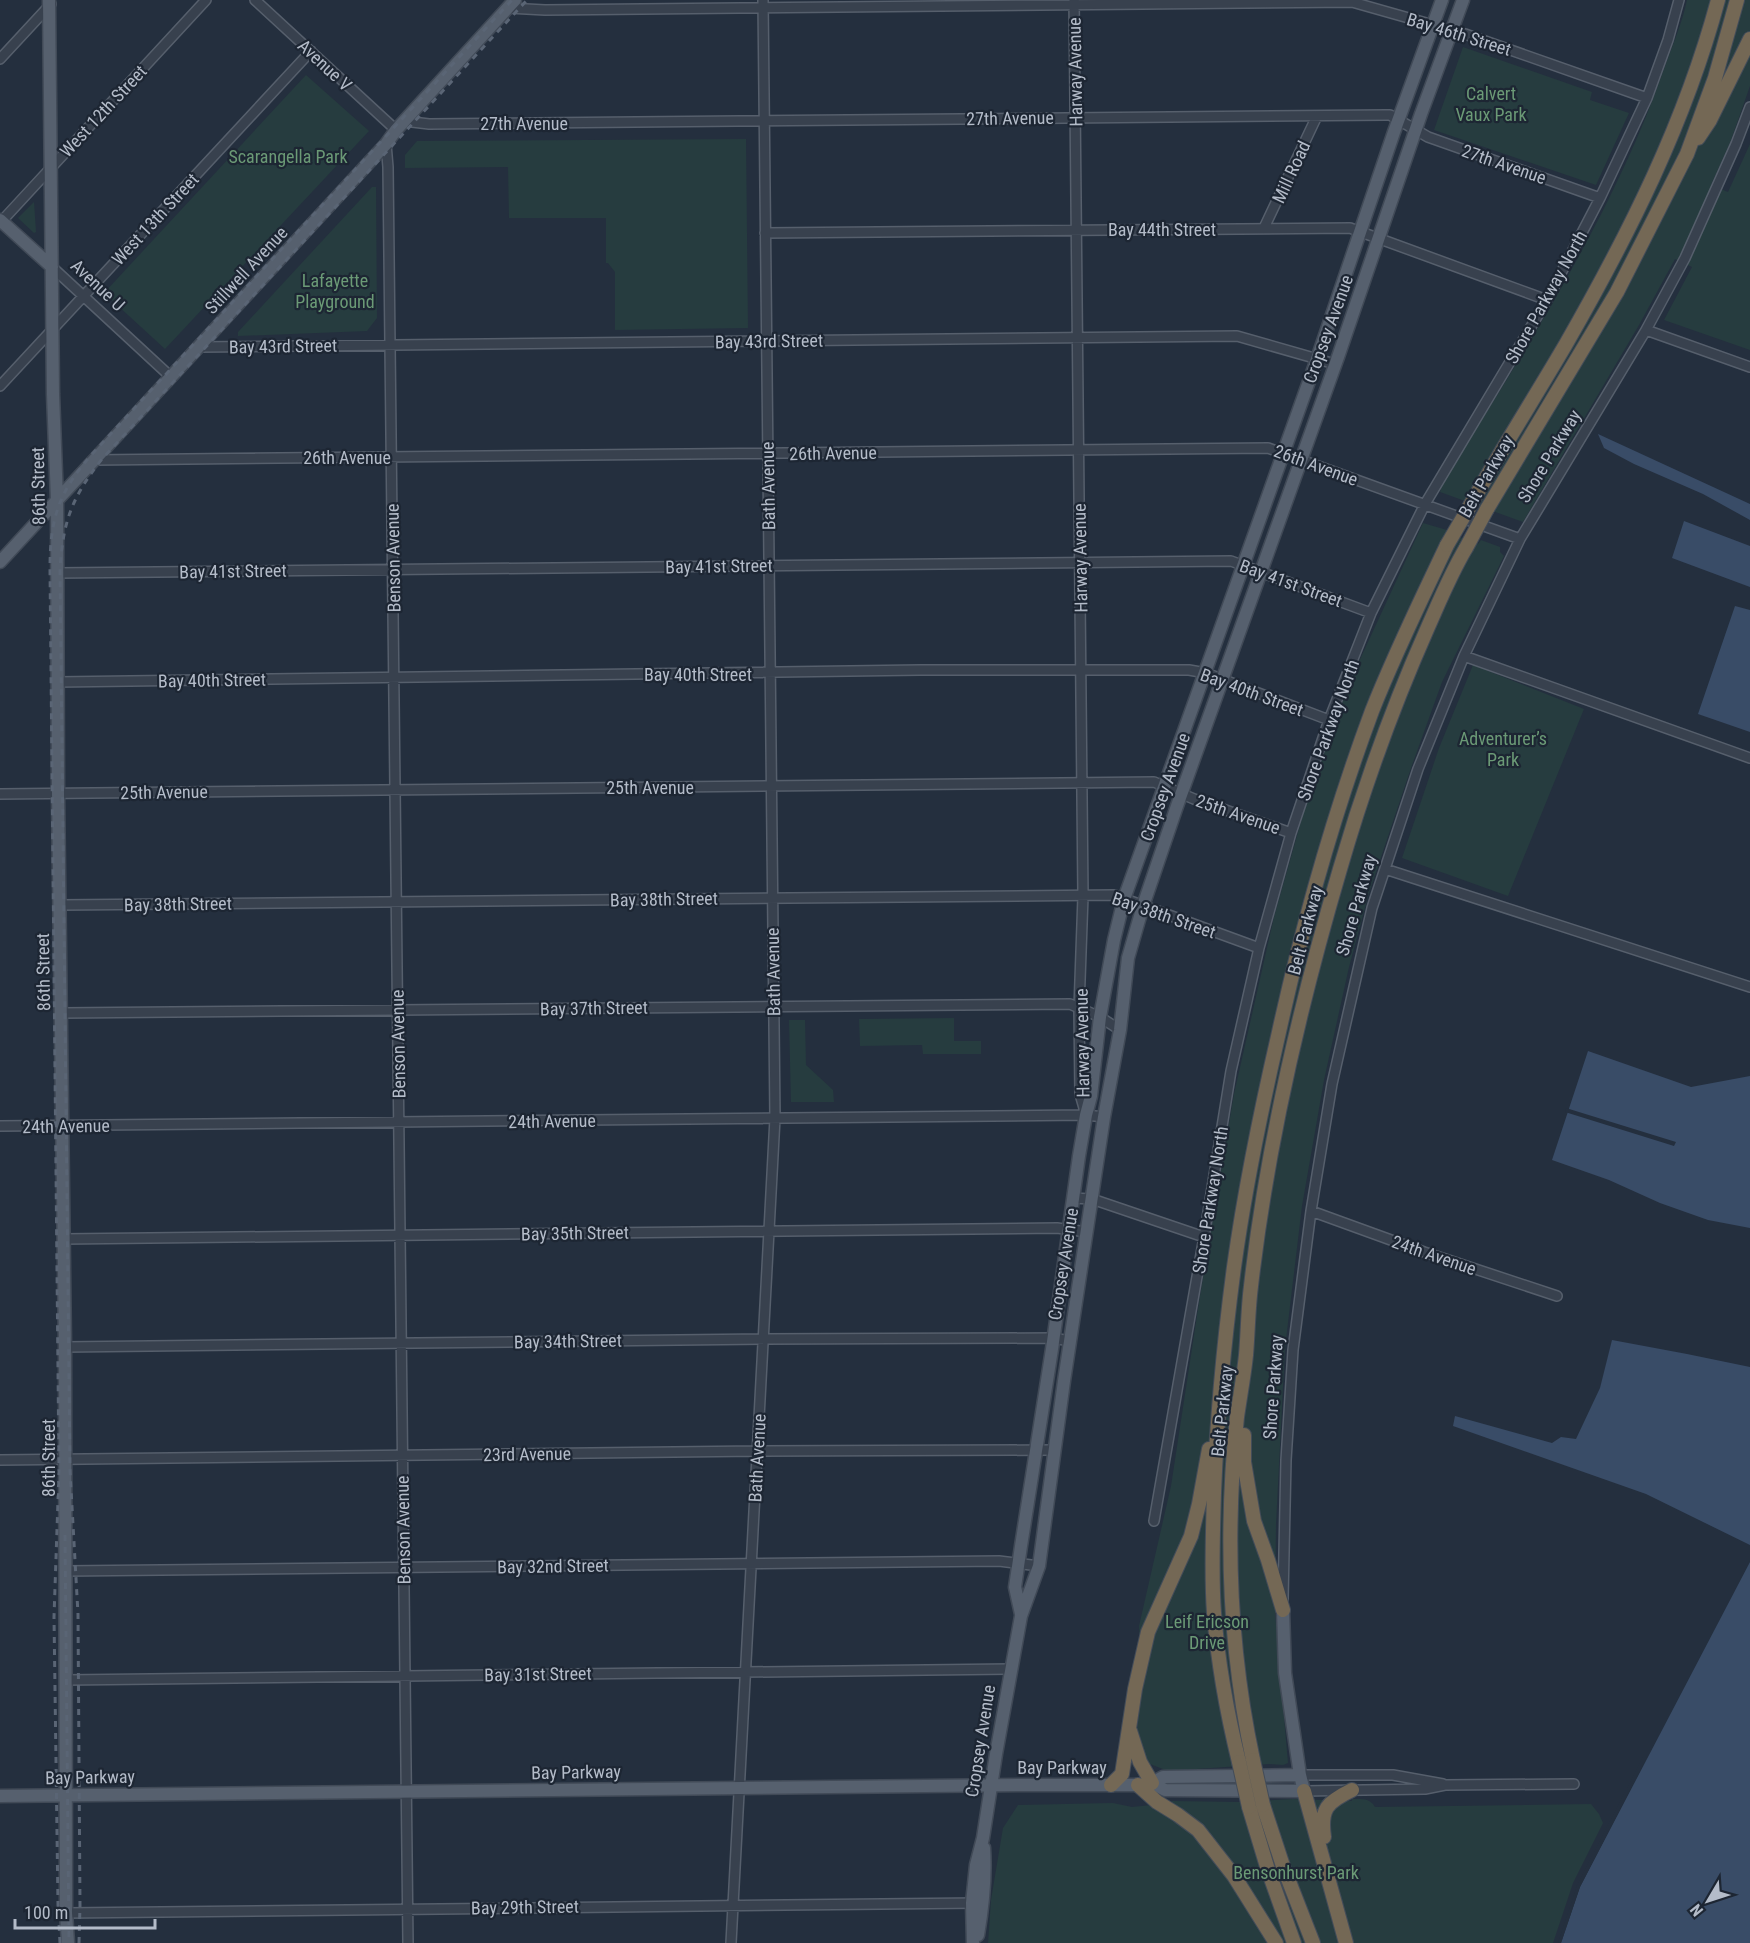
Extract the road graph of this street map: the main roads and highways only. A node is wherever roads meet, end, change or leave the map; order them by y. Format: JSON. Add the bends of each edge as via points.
{"nodes":[{"id":1,"x":1442,"y":0,"type":"edge"},
{"id":2,"x":1463,"y":0,"type":"edge"},
{"id":3,"x":1718,"y":0,"type":"edge"},
{"id":4,"x":1737,"y":0,"type":"edge"},
{"id":5,"x":51,"y":2,"type":"edge"},
{"id":6,"x":512,"y":4,"type":"edge"},
{"id":7,"x":1750,"y":39,"type":"edge"},
{"id":8,"x":1687,"y":154,"type":"junction"},
{"id":9,"x":0,"y":221,"type":"edge"},
{"id":10,"x":52,"y":267,"type":"junction"},
{"id":11,"x":57,"y":500,"type":"junction"},
{"id":12,"x":0,"y":562,"type":"edge"},
{"id":13,"x":1224,"y":1346,"type":"junction"},
{"id":14,"x":1246,"y":1357,"type":"junction"},
{"id":15,"x":1283,"y":1610,"type":"joint"},
{"id":16,"x":1021,"y":1616,"type":"junction"},
{"id":17,"x":1129,"y":1726,"type":"junction"},
{"id":18,"x":1246,"y":1761,"type":"junction"},
{"id":19,"x":1300,"y":1775,"type":"junction"},
{"id":20,"x":1152,"y":1783,"type":"junction"},
{"id":21,"x":991,"y":1785,"type":"junction"},
{"id":22,"x":1111,"y":1785,"type":"junction"},
{"id":23,"x":1138,"y":1785,"type":"junction"},
{"id":24,"x":1352,"y":1790,"type":"road end"},
{"id":25,"x":1304,"y":1791,"type":"junction"},
{"id":26,"x":0,"y":1796,"type":"edge"},
{"id":27,"x":66,"y":1796,"type":"junction"},
{"id":28,"x":1256,"y":1806,"type":"junction"},
{"id":29,"x":1331,"y":1884,"type":"junction"},
{"id":30,"x":68,"y":1943,"type":"edge"},
{"id":31,"x":975,"y":1943,"type":"edge"},
{"id":32,"x":1276,"y":1943,"type":"edge"},
{"id":33,"x":1294,"y":1943,"type":"edge"},
{"id":34,"x":1313,"y":1943,"type":"edge"},
{"id":35,"x":1346,"y":1943,"type":"edge"}],
"edges":[{"from":1,"to":16,"type":"main road","name":"Cropsey Avenue","via":[[1124,899],[1100,1017],[1018,1563],[1015,1587]]},
{"from":2,"to":16,"type":"main road","name":"Cropsey Avenue","via":[[1259,573],[1128,958],[1039,1566]]},
{"from":3,"to":13,"type":"highway","name":"Belt Parkway","bridge":true,"via":[[1693,83],[1654,178],[1566,343],[1448,545],[1374,708],[1347,781],[1294,964],[1252,1157]]},
{"from":4,"to":8,"type":"highway","name":"Belt Parkway","via":[[1715,78]]},
{"from":5,"to":10,"type":"main road","name":"86th Street"},
{"from":6,"to":11,"type":"main road","name":"Stillwell Avenue"},
{"from":7,"to":8,"type":"highway","via":[[1710,120]]},
{"from":8,"to":14,"type":"highway","name":"Belt Parkway","bridge":true,"via":[[1617,292],[1466,548],[1417,650],[1383,736],[1321,937],[1284,1088],[1250,1287]]},
{"from":9,"to":10,"type":"main road","name":"Avenue U"},
{"from":10,"to":11,"type":"main road","name":"86th Street"},
{"from":11,"to":12,"type":"main road","name":"Stillwell Avenue"},
{"from":11,"to":27,"type":"main road","name":"86th Street"},
{"from":13,"to":17,"type":"highway","via":[[1199,1504],[1191,1536],[1148,1632]]},
{"from":13,"to":18,"type":"highway","name":"Belt Parkway","via":[[1212,1545],[1214,1611],[1221,1676]]},
{"from":14,"to":15,"type":"highway","via":[[1247,1488]]},
{"from":14,"to":18,"type":"highway","name":"Belt Parkway","via":[[1237,1417],[1231,1551]]},
{"from":15,"to":19,"type":"main road","name":"Shore Parkway","via":[[1285,1673]]},
{"from":16,"to":21,"type":"main road","name":"Cropsey Avenue"},
{"from":17,"to":20,"type":"highway","via":[[1140,1762]]},
{"from":17,"to":22,"type":"highway","via":[[1122,1774]]},
{"from":18,"to":28,"type":"highway","name":"Belt Parkway","bridge":true},
{"from":19,"to":20,"type":"main road","name":"Bay Parkway","via":[[1163,1777]]},
{"from":19,"to":25,"type":"main road","name":"Shore Parkway"},
{"from":20,"to":23,"type":"main road","name":"Bay Parkway"},
{"from":20,"to":25,"type":"main road","name":"Bay Parkway","via":[[1165,1790]]},
{"from":21,"to":22,"type":"main road","name":"Bay Parkway"},
{"from":21,"to":27,"type":"main road","name":"Bay Parkway"},
{"from":21,"to":31,"type":"main road","name":"Cropsey Avenue","via":[[976,1865]]},
{"from":22,"to":23,"type":"main road","name":"Bay Parkway"},
{"from":23,"to":32,"type":"highway","via":[[1198,1830],[1234,1876]]},
{"from":24,"to":29,"type":"highway","via":[[1332,1802],[1323,1816]]},
{"from":25,"to":29,"type":"highway"},
{"from":26,"to":27,"type":"main road","name":"Bay Parkway"},
{"from":27,"to":30,"type":"main road","name":"86th Street"},
{"from":28,"to":33,"type":"highway","name":"Belt Parkway","via":[[1268,1870]]},
{"from":28,"to":34,"type":"highway","name":"Belt Parkway"},
{"from":29,"to":35,"type":"highway"}]}
